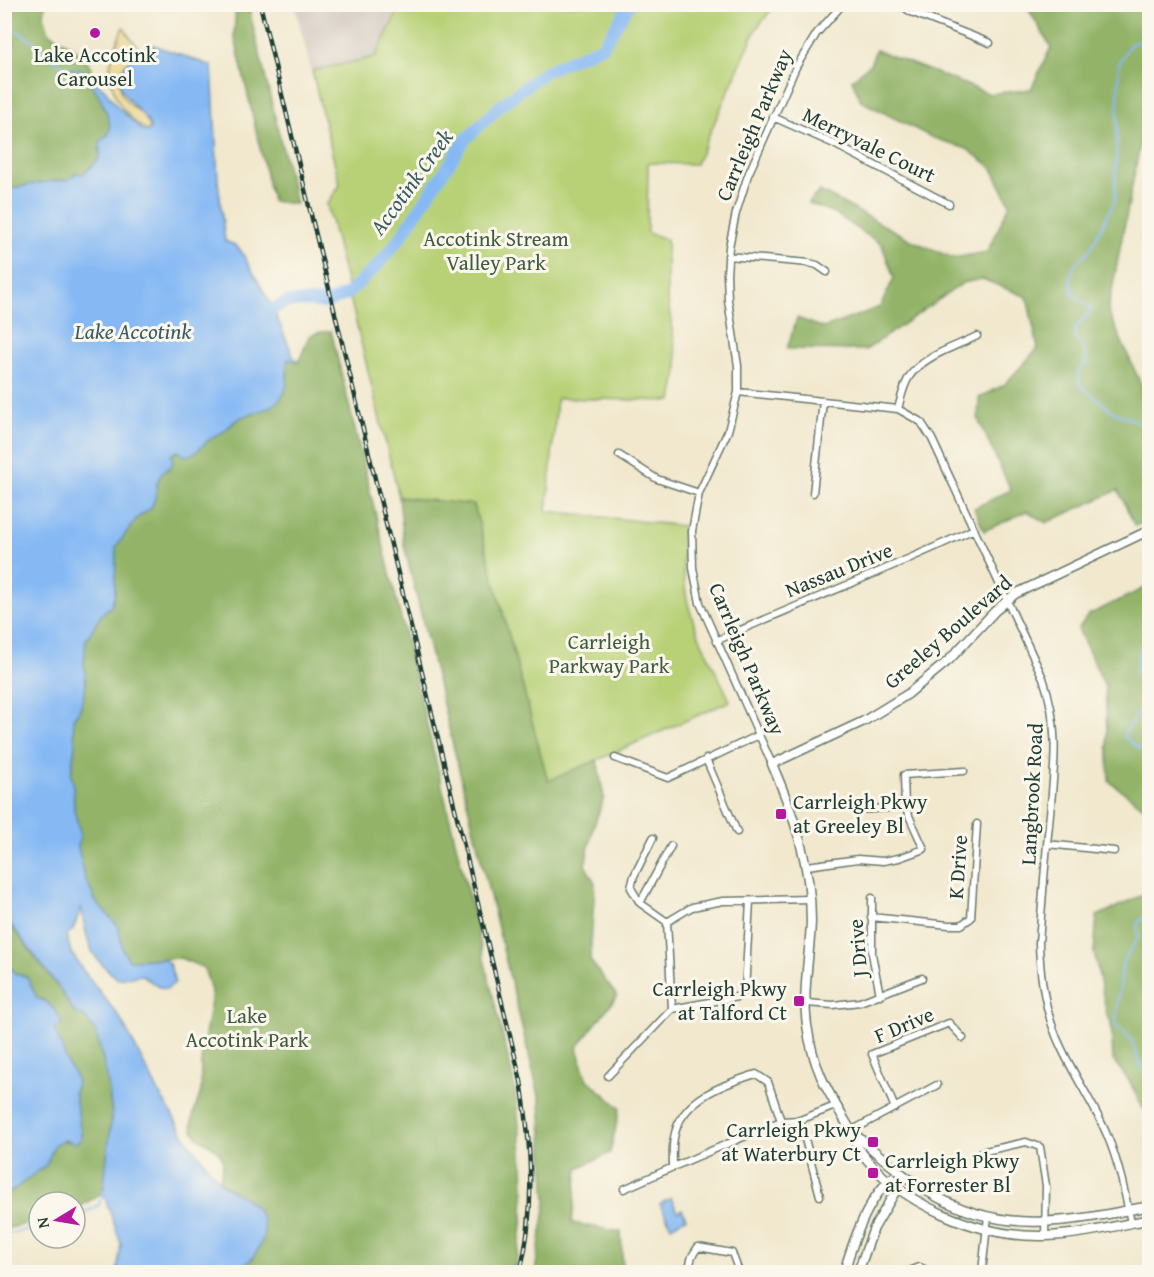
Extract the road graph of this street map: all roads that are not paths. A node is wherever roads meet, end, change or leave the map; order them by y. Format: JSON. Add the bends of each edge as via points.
{"nodes":[{"id":1,"x":843,"y":4,"type":"edge"},
{"id":2,"x":900,"y":4,"type":"edge"},
{"id":3,"x":990,"y":43,"type":"dead end"},
{"id":4,"x":773,"y":117,"type":"junction"},
{"id":5,"x":949,"y":204,"type":"dead end"},
{"id":6,"x":728,"y":256,"type":"junction"},
{"id":7,"x":827,"y":273,"type":"dead end"},
{"id":8,"x":977,"y":336,"type":"dead end"},
{"id":9,"x":738,"y":392,"type":"junction"},
{"id":10,"x":822,"y":401,"type":"junction"},
{"id":11,"x":898,"y":408,"type":"junction"},
{"id":12,"x":620,"y":455,"type":"dead end"},
{"id":13,"x":699,"y":493,"type":"junction"},
{"id":14,"x":813,"y":493,"type":"dead end"},
{"id":15,"x":974,"y":529,"type":"junction"},
{"id":16,"x":1149,"y":530,"type":"edge"},
{"id":17,"x":1007,"y":600,"type":"junction"},
{"id":18,"x":716,"y":641,"type":"junction"},
{"id":19,"x":759,"y":735,"type":"junction"},
{"id":20,"x":615,"y":758,"type":"dead end"},
{"id":21,"x":706,"y":759,"type":"junction"},
{"id":22,"x":772,"y":764,"type":"junction"},
{"id":23,"x":963,"y":771,"type":"dead end"},
{"id":24,"x":905,"y":807,"type":"junction"},
{"id":25,"x":855,"y":810,"type":"dead end"},
{"id":26,"x":977,"y":824,"type":"dead end"},
{"id":27,"x":737,"y":832,"type":"dead end"},
{"id":28,"x":653,"y":838,"type":"dead end"},
{"id":29,"x":1047,"y":844,"type":"junction"},
{"id":30,"x":671,"y":846,"type":"dead end"},
{"id":31,"x":1114,"y":851,"type":"dead end"},
{"id":32,"x":807,"y":866,"type":"junction"},
{"id":33,"x":872,"y":898,"type":"dead end"},
{"id":34,"x":810,"y":899,"type":"junction"},
{"id":35,"x":750,"y":901,"type":"junction"},
{"id":36,"x":640,"y":903,"type":"junction"},
{"id":37,"x":871,"y":917,"type":"junction"},
{"id":38,"x":667,"y":922,"type":"junction"},
{"id":39,"x":922,"y":978,"type":"dead end"},
{"id":40,"x":880,"y":995,"type":"junction"},
{"id":41,"x":806,"y":1003,"type":"junction"},
{"id":42,"x":672,"y":1009,"type":"junction"},
{"id":43,"x":963,"y":1038,"type":"dead end"},
{"id":44,"x":608,"y":1076,"type":"dead end"},
{"id":45,"x":937,"y":1085,"type":"dead end"},
{"id":46,"x":835,"y":1106,"type":"junction"},
{"id":47,"x":895,"y":1108,"type":"junction"},
{"id":48,"x":800,"y":1120,"type":"junction"},
{"id":49,"x":781,"y":1121,"type":"junction"},
{"id":50,"x":851,"y":1131,"type":"junction"},
{"id":51,"x":981,"y":1152,"type":"dead end"},
{"id":52,"x":673,"y":1167,"type":"junction"},
{"id":53,"x":900,"y":1173,"type":"junction"},
{"id":54,"x":890,"y":1180,"type":"junction"},
{"id":55,"x":898,"y":1187,"type":"junction"},
{"id":56,"x":624,"y":1189,"type":"dead end"},
{"id":57,"x":820,"y":1196,"type":"dead end"},
{"id":58,"x":1149,"y":1206,"type":"edge"},
{"id":59,"x":1128,"y":1210,"type":"junction"},
{"id":60,"x":988,"y":1216,"type":"junction"},
{"id":61,"x":1149,"y":1219,"type":"edge"},
{"id":62,"x":1046,"y":1222,"type":"junction"},
{"id":63,"x":1131,"y":1223,"type":"junction"},
{"id":64,"x":986,"y":1229,"type":"junction"},
{"id":65,"x":1045,"y":1236,"type":"junction"},
{"id":66,"x":688,"y":1272,"type":"edge"},
{"id":67,"x":739,"y":1272,"type":"edge"},
{"id":68,"x":844,"y":1272,"type":"edge"},
{"id":69,"x":858,"y":1272,"type":"edge"},
{"id":70,"x":907,"y":1272,"type":"edge"},
{"id":71,"x":930,"y":1272,"type":"edge"},
{"id":72,"x":982,"y":1272,"type":"edge"}],
"edges":[{"from":1,"to":4,"type":"street","name":"Carrleigh Parkway","via":[[805,50]]},
{"from":2,"to":3,"type":"street"},
{"from":4,"to":5,"type":"street","name":"Merryvale Court"},
{"from":4,"to":6,"type":"street","name":"Carrleigh Parkway","via":[[741,195]]},
{"from":6,"to":7,"type":"street","via":[[809,262]]},
{"from":6,"to":9,"type":"street","name":"Carrleigh Parkway","via":[[728,300]]},
{"from":8,"to":11,"type":"street","via":[[915,369]]},
{"from":9,"to":10,"type":"street","name":"Langbrook Road"},
{"from":9,"to":13,"type":"street","name":"Carrleigh Parkway","via":[[728,431]]},
{"from":10,"to":11,"type":"street","name":"Langbrook Road"},
{"from":10,"to":14,"type":"street"},
{"from":11,"to":15,"type":"street","name":"Langbrook Road","via":[[915,416],[927,429]]},
{"from":12,"to":13,"type":"street","via":[[657,479]]},
{"from":13,"to":18,"type":"street","name":"Carrleigh Parkway","via":[[692,531],[693,568],[700,603]]},
{"from":15,"to":17,"type":"street","name":"Langbrook Road"},
{"from":15,"to":18,"type":"street","name":"Nassau Drive"},
{"from":16,"to":17,"type":"street","name":"Greeley Boulevard"},
{"from":17,"to":22,"type":"street","name":"Greeley Boulevard","via":[[949,660],[908,694],[864,721]]},
{"from":17,"to":29,"type":"street","name":"Langbrook Road","via":[[1043,678],[1053,714],[1056,748]]},
{"from":18,"to":19,"type":"street","name":"Carrleigh Parkway"},
{"from":19,"to":21,"type":"street"},
{"from":19,"to":22,"type":"street","name":"Carrleigh Parkway"},
{"from":20,"to":21,"type":"street","via":[[668,778]]},
{"from":21,"to":27,"type":"street"},
{"from":22,"to":32,"type":"street","name":"Carrleigh Parkway","via":[[798,828]]},
{"from":23,"to":24,"type":"street","via":[[904,775]]},
{"from":24,"to":25,"type":"street"},
{"from":24,"to":32,"type":"street","via":[[924,849],[882,861],[858,858]]},
{"from":26,"to":37,"type":"street","name":"K Drive","via":[[971,918],[961,925],[949,926]]},
{"from":28,"to":36,"type":"street","via":[[631,888]]},
{"from":29,"to":31,"type":"street"},
{"from":29,"to":59,"type":"street","name":"Langbrook Road","via":[[1039,943],[1044,996],[1059,1043],[1107,1136]]},
{"from":30,"to":36,"type":"street"},
{"from":32,"to":34,"type":"street","name":"Carrleigh Parkway"},
{"from":33,"to":37,"type":"street","name":"J Drive"},
{"from":34,"to":35,"type":"street"},
{"from":34,"to":41,"type":"street","name":"Carrleigh Parkway"},
{"from":35,"to":38,"type":"street","via":[[723,901],[692,908]]},
{"from":35,"to":42,"type":"street","via":[[745,991],[737,997]]},
{"from":36,"to":38,"type":"street"},
{"from":37,"to":40,"type":"street","name":"J Drive","via":[[872,954]]},
{"from":38,"to":42,"type":"street"},
{"from":39,"to":40,"type":"street"},
{"from":40,"to":41,"type":"street","via":[[846,1004]]},
{"from":41,"to":46,"type":"street","name":"Carrleigh Parkway","via":[[813,1057]]},
{"from":42,"to":44,"type":"street"},
{"from":43,"to":47,"type":"street","name":"F Drive","via":[[949,1023],[872,1054]]},
{"from":45,"to":47,"type":"street"},
{"from":46,"to":48,"type":"street"},
{"from":46,"to":50,"type":"street","name":"Carrleigh Parkway"},
{"from":47,"to":50,"type":"street"},
{"from":48,"to":49,"type":"street"},
{"from":48,"to":57,"type":"street"},
{"from":49,"to":52,"type":"street"},
{"from":49,"to":52,"type":"street","via":[[768,1082],[756,1074],[733,1081],[709,1092],[684,1113],[674,1136]]},
{"from":50,"to":53,"type":"street","name":"Carrleigh Parkway"},
{"from":50,"to":54,"type":"street","name":"Carrleigh Parkway","via":[[860,1150]]},
{"from":51,"to":62,"type":"street","via":[[1026,1142],[1040,1147],[1047,1186]]},
{"from":52,"to":56,"type":"street"},
{"from":53,"to":54,"type":"street"},
{"from":53,"to":55,"type":"street"},
{"from":53,"to":60,"type":"street","name":"Carrleigh Parkway","via":[[942,1200]]},
{"from":54,"to":55,"type":"street","name":"Carrleigh Parkway"},
{"from":54,"to":68,"type":"street","via":[[862,1222]]},
{"from":55,"to":64,"type":"street","name":"Carrleigh Parkway","via":[[936,1212]]},
{"from":55,"to":69,"type":"street","via":[[874,1228]]},
{"from":58,"to":59,"type":"street","name":"Carrleigh Parkway"},
{"from":59,"to":62,"type":"street","name":"Carrleigh Parkway"},
{"from":59,"to":63,"type":"street","name":"Langbrook Road"},
{"from":60,"to":62,"type":"street","name":"Carrleigh Parkway"},
{"from":60,"to":64,"type":"street"},
{"from":61,"to":63,"type":"street","name":"Carrleigh Parkway"},
{"from":62,"to":65,"type":"street"},
{"from":63,"to":65,"type":"street","name":"Carrleigh Parkway"},
{"from":64,"to":65,"type":"street","name":"Carrleigh Parkway"},
{"from":64,"to":72,"type":"street"},
{"from":66,"to":67,"type":"street","via":[[698,1247],[732,1253]]},
{"from":70,"to":71,"type":"street","via":[[920,1267]]}]}
